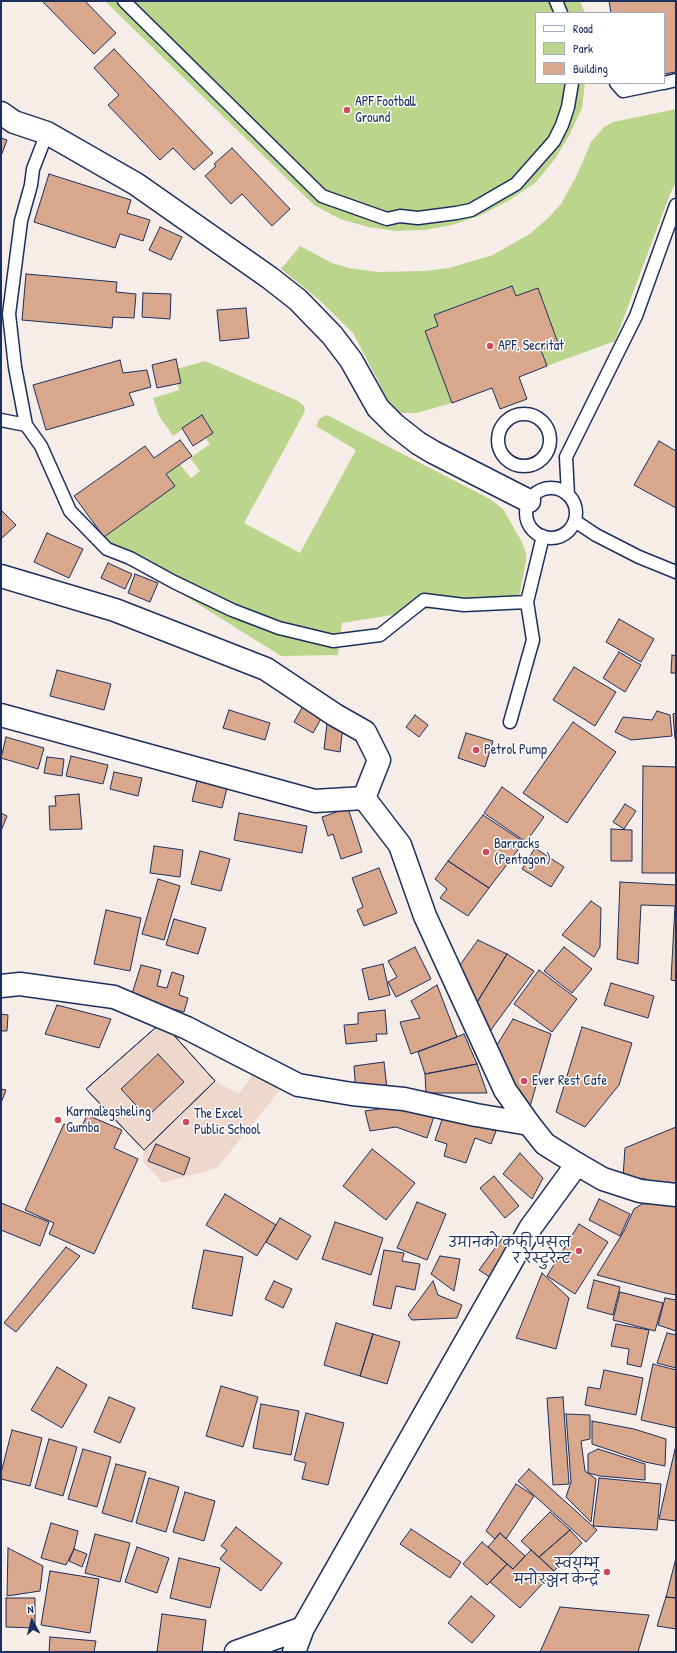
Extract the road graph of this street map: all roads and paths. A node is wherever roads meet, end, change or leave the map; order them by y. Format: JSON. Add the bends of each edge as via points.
{"nodes":[{"id":1,"x":124,"y":1,"type":"edge"},
{"id":2,"x":556,"y":1,"type":"edge"},
{"id":3,"x":561,"y":12,"type":"edge"},
{"id":4,"x":676,"y":80,"type":"edge"},
{"id":5,"x":665,"y":83,"type":"edge"},
{"id":6,"x":572,"y":84,"type":"edge"},
{"id":7,"x":617,"y":84,"type":"edge"},
{"id":8,"x":658,"y":84,"type":"edge"},
{"id":9,"x":1,"y":113,"type":"edge"},
{"id":10,"x":47,"y":132,"type":"junction"},
{"id":11,"x":676,"y":205,"type":"edge"},
{"id":12,"x":1,"y":420,"type":"edge"},
{"id":13,"x":26,"y":425,"type":"junction"},
{"id":14,"x":549,"y":449,"type":"junction"},
{"id":15,"x":566,"y":457,"type":"junction"},
{"id":16,"x":568,"y":494,"type":"junction"},
{"id":17,"x":529,"y":501,"type":"junction"},
{"id":18,"x":575,"y":521,"type":"junction"},
{"id":19,"x":543,"y":536,"type":"junction"},
{"id":20,"x":676,"y":572,"type":"edge"},
{"id":21,"x":1,"y":576,"type":"edge"},
{"id":22,"x":527,"y":602,"type":"junction"},
{"id":23,"x":1,"y":714,"type":"edge"},
{"id":24,"x":510,"y":722,"type":"dead end"},
{"id":25,"x":364,"y":798,"type":"junction"},
{"id":26,"x":1,"y":986,"type":"edge"},
{"id":27,"x":529,"y":1124,"type":"junction"},
{"id":28,"x":577,"y":1164,"type":"junction"},
{"id":29,"x":676,"y":1195,"type":"edge"},
{"id":30,"x":303,"y":1628,"type":"junction"},
{"id":31,"x":236,"y":1652,"type":"edge"},
{"id":32,"x":294,"y":1652,"type":"edge"}],
"edges":[{"from":1,"to":6,"type":"lane","via":[[322,196],[387,219],[400,216],[418,218],[471,210],[516,184],[554,141],[568,107]]},
{"from":2,"to":3,"type":"lane"},
{"from":4,"to":5,"type":"lane"},
{"from":7,"to":8,"type":"lane","via":[[623,91]]},
{"from":9,"to":10,"type":"street","via":[[14,122]]},
{"from":10,"to":13,"type":"lane","via":[[33,169],[21,222],[9,314],[15,367]]},
{"from":10,"to":17,"type":"street","via":[[136,184],[284,288],[332,335],[351,360],[378,408],[405,434],[434,452]]},
{"from":11,"to":15,"type":"lane","via":[[636,316]]},
{"from":12,"to":13,"type":"lane"},
{"from":13,"to":22,"type":"lane","via":[[41,446],[70,511],[107,549],[232,610],[279,628],[333,641],[380,635],[424,600],[464,605]]},
{"from":14,"to":14,"type":"lane","via":[[542,460],[530,465],[517,465],[506,459],[499,448],[498,436],[502,424],[512,416],[524,413],[537,416],[546,425],[550,437]]},
{"from":14,"to":15,"type":"lane"},
{"from":15,"to":16,"type":"lane"},
{"from":16,"to":17,"type":"lane","via":[[559,489],[549,488],[538,492]]},
{"from":16,"to":18,"type":"lane","via":[[576,507]]},
{"from":17,"to":19,"type":"lane","via":[[526,511],[529,524]]},
{"from":18,"to":19,"type":"lane","via":[[562,535]]},
{"from":18,"to":20,"type":"lane","via":[[639,557]]},
{"from":19,"to":22,"type":"lane"},
{"from":21,"to":25,"type":"street","via":[[115,610],[266,669],[365,732],[379,760]]},
{"from":22,"to":24,"type":"lane","via":[[533,640]]},
{"from":23,"to":25,"type":"street","via":[[315,801]]},
{"from":25,"to":27,"type":"street","via":[[400,845],[425,916],[498,1076]]},
{"from":26,"to":27,"type":"street","via":[[20,984],[114,998],[187,1028],[298,1085],[404,1099]]},
{"from":27,"to":28,"type":"street","via":[[545,1144]]},
{"from":28,"to":29,"type":"street","via":[[603,1178],[640,1191]]},
{"from":28,"to":30,"type":"street","via":[[531,1226]]},
{"from":30,"to":31,"type":"street"},
{"from":30,"to":32,"type":"street"}]}
